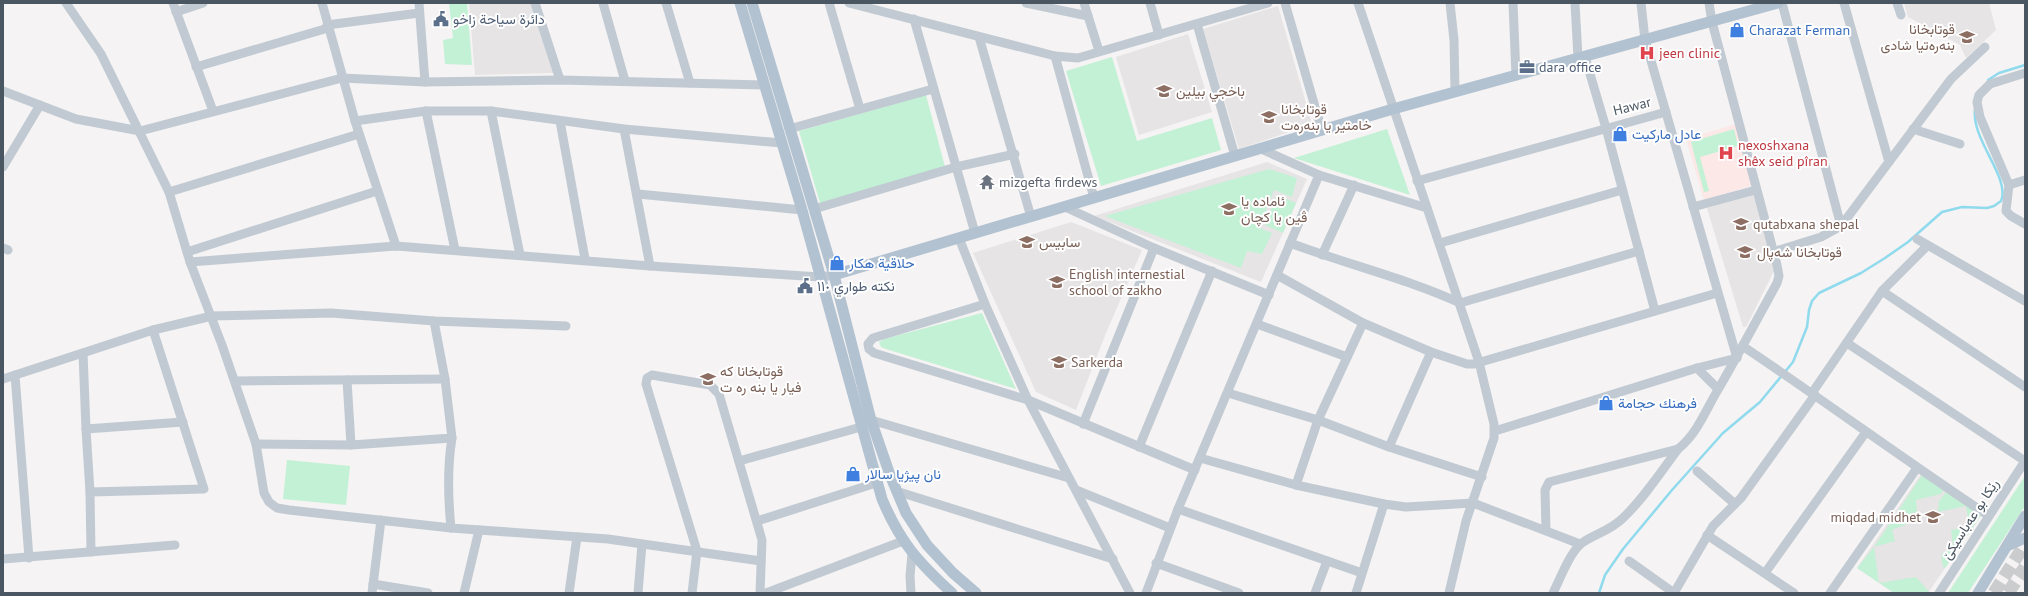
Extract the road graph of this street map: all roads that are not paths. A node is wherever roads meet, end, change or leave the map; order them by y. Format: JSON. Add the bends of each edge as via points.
{"nodes":[{"id":1,"x":66,"y":3,"type":"edge"},
{"id":2,"x":203,"y":3,"type":"edge"},
{"id":3,"x":322,"y":3,"type":"edge"},
{"id":4,"x":419,"y":3,"type":"edge"},
{"id":5,"x":535,"y":3,"type":"edge"},
{"id":6,"x":603,"y":3,"type":"edge"},
{"id":7,"x":666,"y":3,"type":"edge"},
{"id":8,"x":740,"y":3,"type":"edge"},
{"id":9,"x":752,"y":3,"type":"edge"},
{"id":10,"x":829,"y":3,"type":"edge"},
{"id":11,"x":849,"y":3,"type":"edge"},
{"id":12,"x":1026,"y":3,"type":"edge"},
{"id":13,"x":1084,"y":3,"type":"edge"},
{"id":14,"x":1150,"y":3,"type":"edge"},
{"id":15,"x":1268,"y":3,"type":"edge"},
{"id":16,"x":1285,"y":3,"type":"edge"},
{"id":17,"x":1358,"y":3,"type":"edge"},
{"id":18,"x":1450,"y":3,"type":"edge"},
{"id":19,"x":1513,"y":3,"type":"edge"},
{"id":20,"x":1575,"y":3,"type":"edge"},
{"id":21,"x":1640,"y":3,"type":"edge"},
{"id":22,"x":1709,"y":3,"type":"edge"},
{"id":23,"x":1778,"y":3,"type":"edge"},
{"id":24,"x":1782,"y":3,"type":"edge"},
{"id":25,"x":1844,"y":3,"type":"edge"},
{"id":26,"x":1897,"y":3,"type":"edge"},
{"id":27,"x":1762,"y":5,"type":"edge"},
{"id":28,"x":174,"y":7,"type":"edge"},
{"id":29,"x":419,"y":13,"type":"junction"},
{"id":30,"x":1088,"y":16,"type":"junction"},
{"id":31,"x":1901,"y":16,"type":"dead end"},
{"id":32,"x":914,"y":20,"type":"junction"},
{"id":33,"x":1712,"y":22,"type":"junction"},
{"id":34,"x":1197,"y":24,"type":"junction"},
{"id":35,"x":328,"y":27,"type":"junction"},
{"id":36,"x":1159,"y":35,"type":"junction"},
{"id":37,"x":980,"y":37,"type":"junction"},
{"id":38,"x":1644,"y":40,"type":"junction"},
{"id":39,"x":1985,"y":47,"type":"dead end"},
{"id":40,"x":1099,"y":52,"type":"junction"},
{"id":41,"x":1055,"y":56,"type":"junction"},
{"id":42,"x":1581,"y":58,"type":"junction"},
{"id":43,"x":196,"y":67,"type":"junction"},
{"id":44,"x":2025,"y":73,"type":"edge"},
{"id":45,"x":1516,"y":76,"type":"junction"},
{"id":46,"x":342,"y":78,"type":"junction"},
{"id":47,"x":560,"y":80,"type":"junction"},
{"id":48,"x":625,"y":81,"type":"junction"},
{"id":49,"x":425,"y":82,"type":"junction"},
{"id":50,"x":690,"y":83,"type":"junction"},
{"id":51,"x":764,"y":85,"type":"junction"},
{"id":52,"x":933,"y":89,"type":"junction"},
{"id":53,"x":3,"y":91,"type":"edge"},
{"id":54,"x":1455,"y":92,"type":"junction"},
{"id":55,"x":40,"y":106,"type":"junction"},
{"id":56,"x":860,"y":110,"type":"junction"},
{"id":57,"x":1393,"y":110,"type":"junction"},
{"id":58,"x":213,"y":111,"type":"junction"},
{"id":59,"x":491,"y":111,"type":"junction"},
{"id":60,"x":426,"y":112,"type":"junction"},
{"id":61,"x":1666,"y":112,"type":"junction"},
{"id":62,"x":560,"y":121,"type":"junction"},
{"id":63,"x":355,"y":122,"type":"junction"},
{"id":64,"x":789,"y":128,"type":"junction"},
{"id":65,"x":1606,"y":128,"type":"junction"},
{"id":66,"x":624,"y":129,"type":"junction"},
{"id":67,"x":1913,"y":129,"type":"junction"},
{"id":68,"x":1322,"y":131,"type":"junction"},
{"id":69,"x":140,"y":132,"type":"junction"},
{"id":70,"x":359,"y":134,"type":"junction"},
{"id":71,"x":782,"y":143,"type":"junction"},
{"id":72,"x":1960,"y":144,"type":"dead end"},
{"id":73,"x":1261,"y":149,"type":"junction"},
{"id":74,"x":1015,"y":154,"type":"junction"},
{"id":75,"x":1235,"y":156,"type":"junction"},
{"id":76,"x":1889,"y":162,"type":"junction"},
{"id":77,"x":3,"y":167,"type":"edge"},
{"id":78,"x":956,"y":167,"type":"junction"},
{"id":79,"x":1319,"y":175,"type":"junction"},
{"id":80,"x":2025,"y":180,"type":"edge"},
{"id":81,"x":1417,"y":181,"type":"junction"},
{"id":82,"x":1354,"y":185,"type":"junction"},
{"id":83,"x":2009,"y":185,"type":"junction"},
{"id":84,"x":1622,"y":190,"type":"junction"},
{"id":85,"x":1756,"y":190,"type":"junction"},
{"id":86,"x":377,"y":191,"type":"junction"},
{"id":87,"x":169,"y":192,"type":"junction"},
{"id":88,"x":638,"y":194,"type":"junction"},
{"id":89,"x":1094,"y":198,"type":"junction"},
{"id":90,"x":1065,"y":207,"type":"junction"},
{"id":91,"x":1693,"y":207,"type":"junction"},
{"id":92,"x":1427,"y":208,"type":"junction"},
{"id":93,"x":814,"y":209,"type":"junction"},
{"id":94,"x":802,"y":210,"type":"junction"},
{"id":95,"x":1031,"y":217,"type":"junction"},
{"id":96,"x":2025,"y":224,"type":"edge"},
{"id":97,"x":1841,"y":226,"type":"junction"},
{"id":98,"x":975,"y":233,"type":"junction"},
{"id":99,"x":960,"y":238,"type":"junction"},
{"id":100,"x":1917,"y":239,"type":"dead end"},
{"id":101,"x":1290,"y":242,"type":"junction"},
{"id":102,"x":1440,"y":243,"type":"junction"},
{"id":103,"x":396,"y":246,"type":"junction"},
{"id":104,"x":1927,"y":246,"type":"junction"},
{"id":105,"x":1154,"y":248,"type":"junction"},
{"id":106,"x":455,"y":250,"type":"junction"},
{"id":107,"x":1639,"y":251,"type":"junction"},
{"id":108,"x":187,"y":252,"type":"junction"},
{"id":109,"x":1773,"y":252,"type":"junction"},
{"id":110,"x":520,"y":255,"type":"junction"},
{"id":111,"x":1322,"y":255,"type":"junction"},
{"id":112,"x":585,"y":259,"type":"junction"},
{"id":113,"x":190,"y":262,"type":"junction"},
{"id":114,"x":650,"y":266,"type":"junction"},
{"id":115,"x":1212,"y":270,"type":"junction"},
{"id":116,"x":834,"y":275,"type":"junction"},
{"id":117,"x":1277,"y":275,"type":"junction"},
{"id":118,"x":820,"y":277,"type":"junction"},
{"id":119,"x":1882,"y":291,"type":"junction"},
{"id":120,"x":1717,"y":293,"type":"junction"},
{"id":121,"x":1269,"y":295,"type":"junction"},
{"id":122,"x":2025,"y":301,"type":"edge"},
{"id":123,"x":1460,"y":303,"type":"junction"},
{"id":124,"x":985,"y":304,"type":"junction"},
{"id":125,"x":1655,"y":311,"type":"junction"},
{"id":126,"x":212,"y":316,"type":"junction"},
{"id":127,"x":434,"y":321,"type":"junction"},
{"id":128,"x":1363,"y":323,"type":"junction"},
{"id":129,"x":1257,"y":324,"type":"junction"},
{"id":130,"x":566,"y":326,"type":"dead end"},
{"id":131,"x":153,"y":330,"type":"junction"},
{"id":132,"x":1847,"y":343,"type":"junction"},
{"id":133,"x":1744,"y":346,"type":"junction"},
{"id":134,"x":1432,"y":352,"type":"junction"},
{"id":135,"x":83,"y":353,"type":"junction"},
{"id":136,"x":1347,"y":357,"type":"junction"},
{"id":137,"x":1737,"y":358,"type":"junction"},
{"id":138,"x":1479,"y":362,"type":"junction"},
{"id":139,"x":1697,"y":368,"type":"junction"},
{"id":140,"x":15,"y":375,"type":"junction"},
{"id":141,"x":3,"y":379,"type":"edge"},
{"id":142,"x":445,"y":379,"type":"junction"},
{"id":143,"x":347,"y":380,"type":"junction"},
{"id":144,"x":235,"y":381,"type":"junction"},
{"id":145,"x":2025,"y":387,"type":"edge"},
{"id":146,"x":1718,"y":389,"type":"junction"},
{"id":147,"x":1228,"y":393,"type":"junction"},
{"id":148,"x":1814,"y":394,"type":"junction"},
{"id":149,"x":1028,"y":400,"type":"junction"},
{"id":150,"x":871,"y":420,"type":"junction"},
{"id":151,"x":1318,"y":420,"type":"junction"},
{"id":152,"x":183,"y":422,"type":"junction"},
{"id":153,"x":1083,"y":424,"type":"junction"},
{"id":154,"x":861,"y":427,"type":"junction"},
{"id":155,"x":86,"y":429,"type":"junction"},
{"id":156,"x":1495,"y":431,"type":"junction"},
{"id":157,"x":1866,"y":432,"type":"junction"},
{"id":158,"x":452,"y":438,"type":"junction"},
{"id":159,"x":256,"y":444,"type":"junction"},
{"id":160,"x":351,"y":445,"type":"junction"},
{"id":161,"x":1139,"y":447,"type":"junction"},
{"id":162,"x":1389,"y":447,"type":"junction"},
{"id":163,"x":1678,"y":449,"type":"junction"},
{"id":164,"x":1200,"y":458,"type":"junction"},
{"id":165,"x":739,"y":461,"type":"junction"},
{"id":166,"x":2025,"y":461,"type":"edge"},
{"id":167,"x":1916,"y":468,"type":"junction"},
{"id":168,"x":1195,"y":470,"type":"junction"},
{"id":169,"x":1697,"y":471,"type":"dead end"},
{"id":170,"x":1482,"y":477,"type":"junction"},
{"id":171,"x":1069,"y":478,"type":"junction"},
{"id":172,"x":876,"y":484,"type":"junction"},
{"id":173,"x":1296,"y":485,"type":"junction"},
{"id":174,"x":1076,"y":490,"type":"junction"},
{"id":175,"x":896,"y":491,"type":"junction"},
{"id":176,"x":90,"y":492,"type":"junction"},
{"id":177,"x":1473,"y":503,"type":"junction"},
{"id":178,"x":1384,"y":504,"type":"junction"},
{"id":179,"x":1735,"y":504,"type":"junction"},
{"id":180,"x":1178,"y":509,"type":"junction"},
{"id":181,"x":1989,"y":516,"type":"junction"},
{"id":182,"x":2025,"y":516,"type":"edge"},
{"id":183,"x":381,"y":520,"type":"junction"},
{"id":184,"x":757,"y":521,"type":"junction"},
{"id":185,"x":451,"y":528,"type":"junction"},
{"id":186,"x":1170,"y":528,"type":"junction"},
{"id":187,"x":479,"y":530,"type":"junction"},
{"id":188,"x":1546,"y":530,"type":"junction"},
{"id":189,"x":1707,"y":535,"type":"junction"},
{"id":190,"x":577,"y":537,"type":"junction"},
{"id":191,"x":2025,"y":538,"type":"edge"},
{"id":192,"x":903,"y":541,"type":"junction"},
{"id":193,"x":642,"y":544,"type":"junction"},
{"id":194,"x":1580,"y":544,"type":"junction"},
{"id":195,"x":175,"y":545,"type":"dead end"},
{"id":196,"x":2007,"y":546,"type":"junction"},
{"id":197,"x":697,"y":551,"type":"junction"},
{"id":198,"x":91,"y":552,"type":"junction"},
{"id":199,"x":912,"y":554,"type":"junction"},
{"id":200,"x":29,"y":558,"type":"junction"},
{"id":201,"x":3,"y":559,"type":"edge"},
{"id":202,"x":1113,"y":559,"type":"junction"},
{"id":203,"x":761,"y":561,"type":"junction"},
{"id":204,"x":1327,"y":561,"type":"junction"},
{"id":205,"x":1629,"y":561,"type":"dead end"},
{"id":206,"x":1156,"y":563,"type":"junction"},
{"id":207,"x":1362,"y":573,"type":"junction"},
{"id":208,"x":1765,"y":573,"type":"junction"},
{"id":209,"x":372,"y":589,"type":"edge"},
{"id":210,"x":428,"y":593,"type":"edge"},
{"id":211,"x":464,"y":593,"type":"edge"},
{"id":212,"x":569,"y":593,"type":"edge"},
{"id":213,"x":638,"y":593,"type":"edge"},
{"id":214,"x":692,"y":593,"type":"edge"},
{"id":215,"x":760,"y":593,"type":"edge"},
{"id":216,"x":766,"y":593,"type":"edge"},
{"id":217,"x":910,"y":593,"type":"edge"},
{"id":218,"x":952,"y":593,"type":"edge"},
{"id":219,"x":976,"y":593,"type":"edge"},
{"id":220,"x":1130,"y":593,"type":"edge"},
{"id":221,"x":1146,"y":593,"type":"edge"},
{"id":222,"x":1238,"y":593,"type":"edge"},
{"id":223,"x":1315,"y":593,"type":"edge"},
{"id":224,"x":1356,"y":593,"type":"edge"},
{"id":225,"x":1449,"y":593,"type":"edge"},
{"id":226,"x":1553,"y":593,"type":"edge"},
{"id":227,"x":1674,"y":593,"type":"edge"},
{"id":228,"x":1794,"y":593,"type":"edge"},
{"id":229,"x":1830,"y":593,"type":"edge"},
{"id":230,"x":1939,"y":593,"type":"edge"},
{"id":231,"x":1978,"y":593,"type":"edge"}],
"edges":[{"from":1,"to":69,"type":"street","via":[[101,54]]},
{"from":2,"to":28,"type":"street"},
{"from":3,"to":35,"type":"street"},
{"from":4,"to":29,"type":"street"},
{"from":5,"to":47,"type":"street"},
{"from":6,"to":48,"type":"street"},
{"from":7,"to":50,"type":"street"},
{"from":8,"to":51,"type":"main road"},
{"from":9,"to":64,"type":"main road"},
{"from":10,"to":56,"type":"street"},
{"from":11,"to":32,"type":"street"},
{"from":12,"to":30,"type":"street"},
{"from":13,"to":30,"type":"street"},
{"from":14,"to":36,"type":"street"},
{"from":15,"to":34,"type":"street"},
{"from":16,"to":68,"type":"street"},
{"from":17,"to":57,"type":"street"},
{"from":18,"to":54,"type":"street"},
{"from":19,"to":45,"type":"street"},
{"from":20,"to":42,"type":"street"},
{"from":21,"to":38,"type":"street"},
{"from":22,"to":33,"type":"street"},
{"from":23,"to":27,"type":"main road"},
{"from":24,"to":97,"type":"street"},
{"from":25,"to":76,"type":"street"},
{"from":26,"to":31,"type":"street"},
{"from":27,"to":33,"type":"main road"},
{"from":28,"to":43,"type":"street"},
{"from":29,"to":35,"type":"street"},
{"from":29,"to":49,"type":"street"},
{"from":30,"to":40,"type":"street"},
{"from":32,"to":37,"type":"street"},
{"from":32,"to":52,"type":"street"},
{"from":33,"to":38,"type":"main road"},
{"from":33,"to":85,"type":"street"},
{"from":34,"to":36,"type":"street"},
{"from":34,"to":75,"type":"street"},
{"from":35,"to":43,"type":"street"},
{"from":35,"to":46,"type":"street"},
{"from":36,"to":40,"type":"street"},
{"from":37,"to":41,"type":"street"},
{"from":37,"to":74,"type":"street"},
{"from":38,"to":42,"type":"main road"},
{"from":38,"to":61,"type":"street"},
{"from":39,"to":67,"type":"street","via":[[1951,79]]},
{"from":40,"to":41,"type":"street","via":[[1078,58]]},
{"from":41,"to":89,"type":"street"},
{"from":42,"to":45,"type":"main road"},
{"from":42,"to":65,"type":"street"},
{"from":43,"to":58,"type":"street"},
{"from":44,"to":83,"type":"street","via":[[1990,84],[1979,95],[1977,102],[1980,117]]},
{"from":45,"to":54,"type":"main road"},
{"from":46,"to":49,"type":"street"},
{"from":46,"to":58,"type":"street"},
{"from":46,"to":63,"type":"street"},
{"from":47,"to":48,"type":"street"},
{"from":47,"to":49,"type":"street"},
{"from":48,"to":50,"type":"street"},
{"from":50,"to":51,"type":"street"},
{"from":51,"to":71,"type":"main road"},
{"from":52,"to":56,"type":"street"},
{"from":52,"to":78,"type":"street"},
{"from":53,"to":55,"type":"street"},
{"from":54,"to":57,"type":"main road"},
{"from":55,"to":69,"type":"street","via":[[76,119]]},
{"from":55,"to":77,"type":"street"},
{"from":56,"to":64,"type":"street"},
{"from":57,"to":68,"type":"main road"},
{"from":57,"to":81,"type":"street"},
{"from":58,"to":69,"type":"street"},
{"from":59,"to":60,"type":"street"},
{"from":59,"to":62,"type":"street"},
{"from":59,"to":110,"type":"street"},
{"from":60,"to":63,"type":"street"},
{"from":60,"to":106,"type":"street"},
{"from":61,"to":65,"type":"street","name":"Hawar"},
{"from":61,"to":91,"type":"street"},
{"from":62,"to":66,"type":"street"},
{"from":62,"to":112,"type":"street"},
{"from":63,"to":70,"type":"street"},
{"from":64,"to":93,"type":"main road"},
{"from":65,"to":81,"type":"street","name":"Hawar"},
{"from":65,"to":84,"type":"street"},
{"from":66,"to":71,"type":"street"},
{"from":66,"to":88,"type":"street"},
{"from":67,"to":72,"type":"street"},
{"from":67,"to":76,"type":"street"},
{"from":68,"to":73,"type":"main road"},
{"from":69,"to":87,"type":"street"},
{"from":70,"to":86,"type":"street"},
{"from":70,"to":87,"type":"street"},
{"from":71,"to":94,"type":"main road"},
{"from":73,"to":75,"type":"main road"},
{"from":73,"to":79,"type":"street"},
{"from":74,"to":78,"type":"street"},
{"from":74,"to":95,"type":"street"},
{"from":75,"to":89,"type":"main road"},
{"from":76,"to":97,"type":"street"},
{"from":78,"to":93,"type":"street"},
{"from":78,"to":98,"type":"street"},
{"from":79,"to":82,"type":"street"},
{"from":79,"to":101,"type":"street"},
{"from":80,"to":83,"type":"street"},
{"from":81,"to":92,"type":"street"},
{"from":82,"to":92,"type":"street"},
{"from":82,"to":111,"type":"street"},
{"from":83,"to":96,"type":"street","via":[[2006,211]]},
{"from":84,"to":102,"type":"street"},
{"from":84,"to":107,"type":"street"},
{"from":85,"to":91,"type":"street"},
{"from":85,"to":109,"type":"street"},
{"from":86,"to":103,"type":"street"},
{"from":86,"to":108,"type":"street"},
{"from":87,"to":108,"type":"street"},
{"from":88,"to":94,"type":"street"},
{"from":88,"to":114,"type":"street"},
{"from":89,"to":90,"type":"main road"},
{"from":90,"to":95,"type":"main road"},
{"from":90,"to":105,"type":"street"},
{"from":91,"to":120,"type":"street"},
{"from":92,"to":102,"type":"street"},
{"from":93,"to":116,"type":"main road"},
{"from":94,"to":118,"type":"main road"},
{"from":95,"to":98,"type":"main road"},
{"from":97,"to":109,"type":"street","via":[[1821,237]]},
{"from":98,"to":99,"type":"main road"},
{"from":99,"to":116,"type":"main road"},
{"from":99,"to":124,"type":"street"},
{"from":100,"to":104,"type":"street"},
{"from":101,"to":111,"type":"street"},
{"from":101,"to":117,"type":"street"},
{"from":102,"to":123,"type":"street"},
{"from":103,"to":106,"type":"street"},
{"from":103,"to":113,"type":"street"},
{"from":104,"to":119,"type":"street"},
{"from":104,"to":122,"type":"street"},
{"from":105,"to":115,"type":"street"},
{"from":105,"to":153,"type":"street"},
{"from":106,"to":110,"type":"street"},
{"from":107,"to":123,"type":"street"},
{"from":107,"to":125,"type":"street"},
{"from":108,"to":113,"type":"street"},
{"from":109,"to":133,"type":"street","via":[[1778,270],[1777,283]]},
{"from":110,"to":112,"type":"street"},
{"from":111,"to":123,"type":"street"},
{"from":112,"to":114,"type":"street"},
{"from":113,"to":126,"type":"street"},
{"from":114,"to":118,"type":"street"},
{"from":115,"to":121,"type":"street"},
{"from":115,"to":161,"type":"street"},
{"from":116,"to":118,"type":"street"},
{"from":116,"to":150,"type":"main road"},
{"from":117,"to":121,"type":"street"},
{"from":117,"to":128,"type":"street"},
{"from":118,"to":154,"type":"main road"},
{"from":119,"to":132,"type":"street"},
{"from":119,"to":145,"type":"street"},
{"from":120,"to":125,"type":"street"},
{"from":120,"to":137,"type":"street"},
{"from":121,"to":129,"type":"street"},
{"from":123,"to":138,"type":"street"},
{"from":124,"to":149,"type":"street"},
{"from":124,"to":149,"type":"street","via":[[873,338],[868,344],[869,349],[874,353]]},
{"from":125,"to":138,"type":"street"},
{"from":126,"to":127,"type":"street","via":[[331,313]]},
{"from":126,"to":131,"type":"street"},
{"from":126,"to":144,"type":"street"},
{"from":127,"to":130,"type":"street"},
{"from":127,"to":142,"type":"street"},
{"from":128,"to":134,"type":"street"},
{"from":128,"to":136,"type":"street"},
{"from":129,"to":136,"type":"street"},
{"from":129,"to":147,"type":"street"},
{"from":131,"to":135,"type":"street"},
{"from":131,"to":152,"type":"street"},
{"from":132,"to":148,"type":"street"},
{"from":132,"to":166,"type":"street"},
{"from":133,"to":137,"type":"street"},
{"from":133,"to":148,"type":"street"},
{"from":134,"to":138,"type":"street","via":[[1467,364]]},
{"from":134,"to":162,"type":"street"},
{"from":135,"to":140,"type":"street"},
{"from":135,"to":155,"type":"street"},
{"from":136,"to":151,"type":"street"},
{"from":137,"to":139,"type":"street"},
{"from":137,"to":146,"type":"street"},
{"from":138,"to":156,"type":"street"},
{"from":139,"to":146,"type":"street"},
{"from":139,"to":156,"type":"street"},
{"from":140,"to":141,"type":"street"},
{"from":140,"to":200,"type":"street"},
{"from":142,"to":143,"type":"street"},
{"from":142,"to":158,"type":"street"},
{"from":143,"to":144,"type":"street"},
{"from":143,"to":160,"type":"street"},
{"from":144,"to":159,"type":"street"},
{"from":146,"to":163,"type":"street","via":[[1696,429]]},
{"from":147,"to":151,"type":"street"},
{"from":147,"to":164,"type":"street"},
{"from":148,"to":157,"type":"street"},
{"from":148,"to":179,"type":"street"},
{"from":149,"to":153,"type":"street"},
{"from":149,"to":171,"type":"street"},
{"from":150,"to":171,"type":"street"},
{"from":150,"to":175,"type":"main road"},
{"from":151,"to":162,"type":"street"},
{"from":151,"to":173,"type":"street"},
{"from":152,"to":155,"type":"street"},
{"from":152,"to":176,"type":"street","via":[[204,489]]},
{"from":153,"to":161,"type":"street"},
{"from":154,"to":165,"type":"street"},
{"from":154,"to":172,"type":"main road"},
{"from":155,"to":176,"type":"street"},
{"from":156,"to":170,"type":"street"},
{"from":157,"to":167,"type":"street"},
{"from":157,"to":208,"type":"street"},
{"from":158,"to":160,"type":"street"},
{"from":158,"to":185,"type":"street","via":[[448,498]]},
{"from":159,"to":160,"type":"street"},
{"from":159,"to":183,"type":"street","via":[[264,493],[269,502],[277,508]]},
{"from":161,"to":168,"type":"street"},
{"from":162,"to":170,"type":"street"},
{"from":163,"to":188,"type":"street","via":[[1549,482],[1545,490]]},
{"from":163,"to":194,"type":"street","via":[[1634,508],[1608,530]]},
{"from":164,"to":168,"type":"street"},
{"from":164,"to":173,"type":"street"},
{"from":165,"to":184,"type":"street"},
{"from":165,"to":197,"type":"street","via":[[719,394],[715,389],[706,384],[655,375],[647,378],[646,384]]},
{"from":166,"to":181,"type":"street","name":"رێكا بو عه‌باسيكێ"},
{"from":167,"to":181,"type":"street"},
{"from":167,"to":229,"type":"street"},
{"from":168,"to":180,"type":"street"},
{"from":169,"to":179,"type":"street"},
{"from":170,"to":177,"type":"street"},
{"from":171,"to":174,"type":"street"},
{"from":172,"to":184,"type":"street"},
{"from":172,"to":192,"type":"main road"},
{"from":173,"to":178,"type":"street"},
{"from":174,"to":186,"type":"street"},
{"from":174,"to":202,"type":"street"},
{"from":175,"to":202,"type":"street"},
{"from":175,"to":219,"type":"main road","via":[[906,513],[927,545]]},
{"from":176,"to":198,"type":"street"},
{"from":177,"to":178,"type":"street","via":[[1406,507]]},
{"from":177,"to":188,"type":"street"},
{"from":177,"to":225,"type":"street","via":[[1466,521]]},
{"from":178,"to":207,"type":"street"},
{"from":179,"to":189,"type":"street"},
{"from":180,"to":186,"type":"street"},
{"from":180,"to":204,"type":"street"},
{"from":181,"to":230,"type":"street","name":"رێكا بو عه‌باسيكێ"},
{"from":182,"to":196,"type":"main road"},
{"from":183,"to":185,"type":"street"},
{"from":183,"to":209,"type":"street"},
{"from":184,"to":203,"type":"street","via":[[762,540]]},
{"from":185,"to":187,"type":"street"},
{"from":186,"to":206,"type":"street"},
{"from":187,"to":190,"type":"street"},
{"from":187,"to":211,"type":"street"},
{"from":188,"to":194,"type":"street"},
{"from":189,"to":208,"type":"street"},
{"from":189,"to":227,"type":"street"},
{"from":190,"to":193,"type":"street"},
{"from":190,"to":212,"type":"street"},
{"from":191,"to":196,"type":"main road"},
{"from":192,"to":199,"type":"main road"},
{"from":192,"to":216,"type":"street"},
{"from":193,"to":197,"type":"street"},
{"from":193,"to":213,"type":"street"},
{"from":194,"to":226,"type":"street"},
{"from":195,"to":198,"type":"street"},
{"from":196,"to":231,"type":"main road"},
{"from":197,"to":203,"type":"street"},
{"from":197,"to":214,"type":"street"},
{"from":198,"to":200,"type":"street"},
{"from":199,"to":217,"type":"street"},
{"from":199,"to":218,"type":"main road"},
{"from":200,"to":201,"type":"street"},
{"from":202,"to":220,"type":"street"},
{"from":203,"to":215,"type":"street"},
{"from":204,"to":207,"type":"street"},
{"from":204,"to":223,"type":"street"},
{"from":205,"to":227,"type":"street"},
{"from":206,"to":221,"type":"street"},
{"from":206,"to":222,"type":"street"},
{"from":207,"to":224,"type":"street"},
{"from":208,"to":228,"type":"street"},
{"from":209,"to":210,"type":"street"}]}
